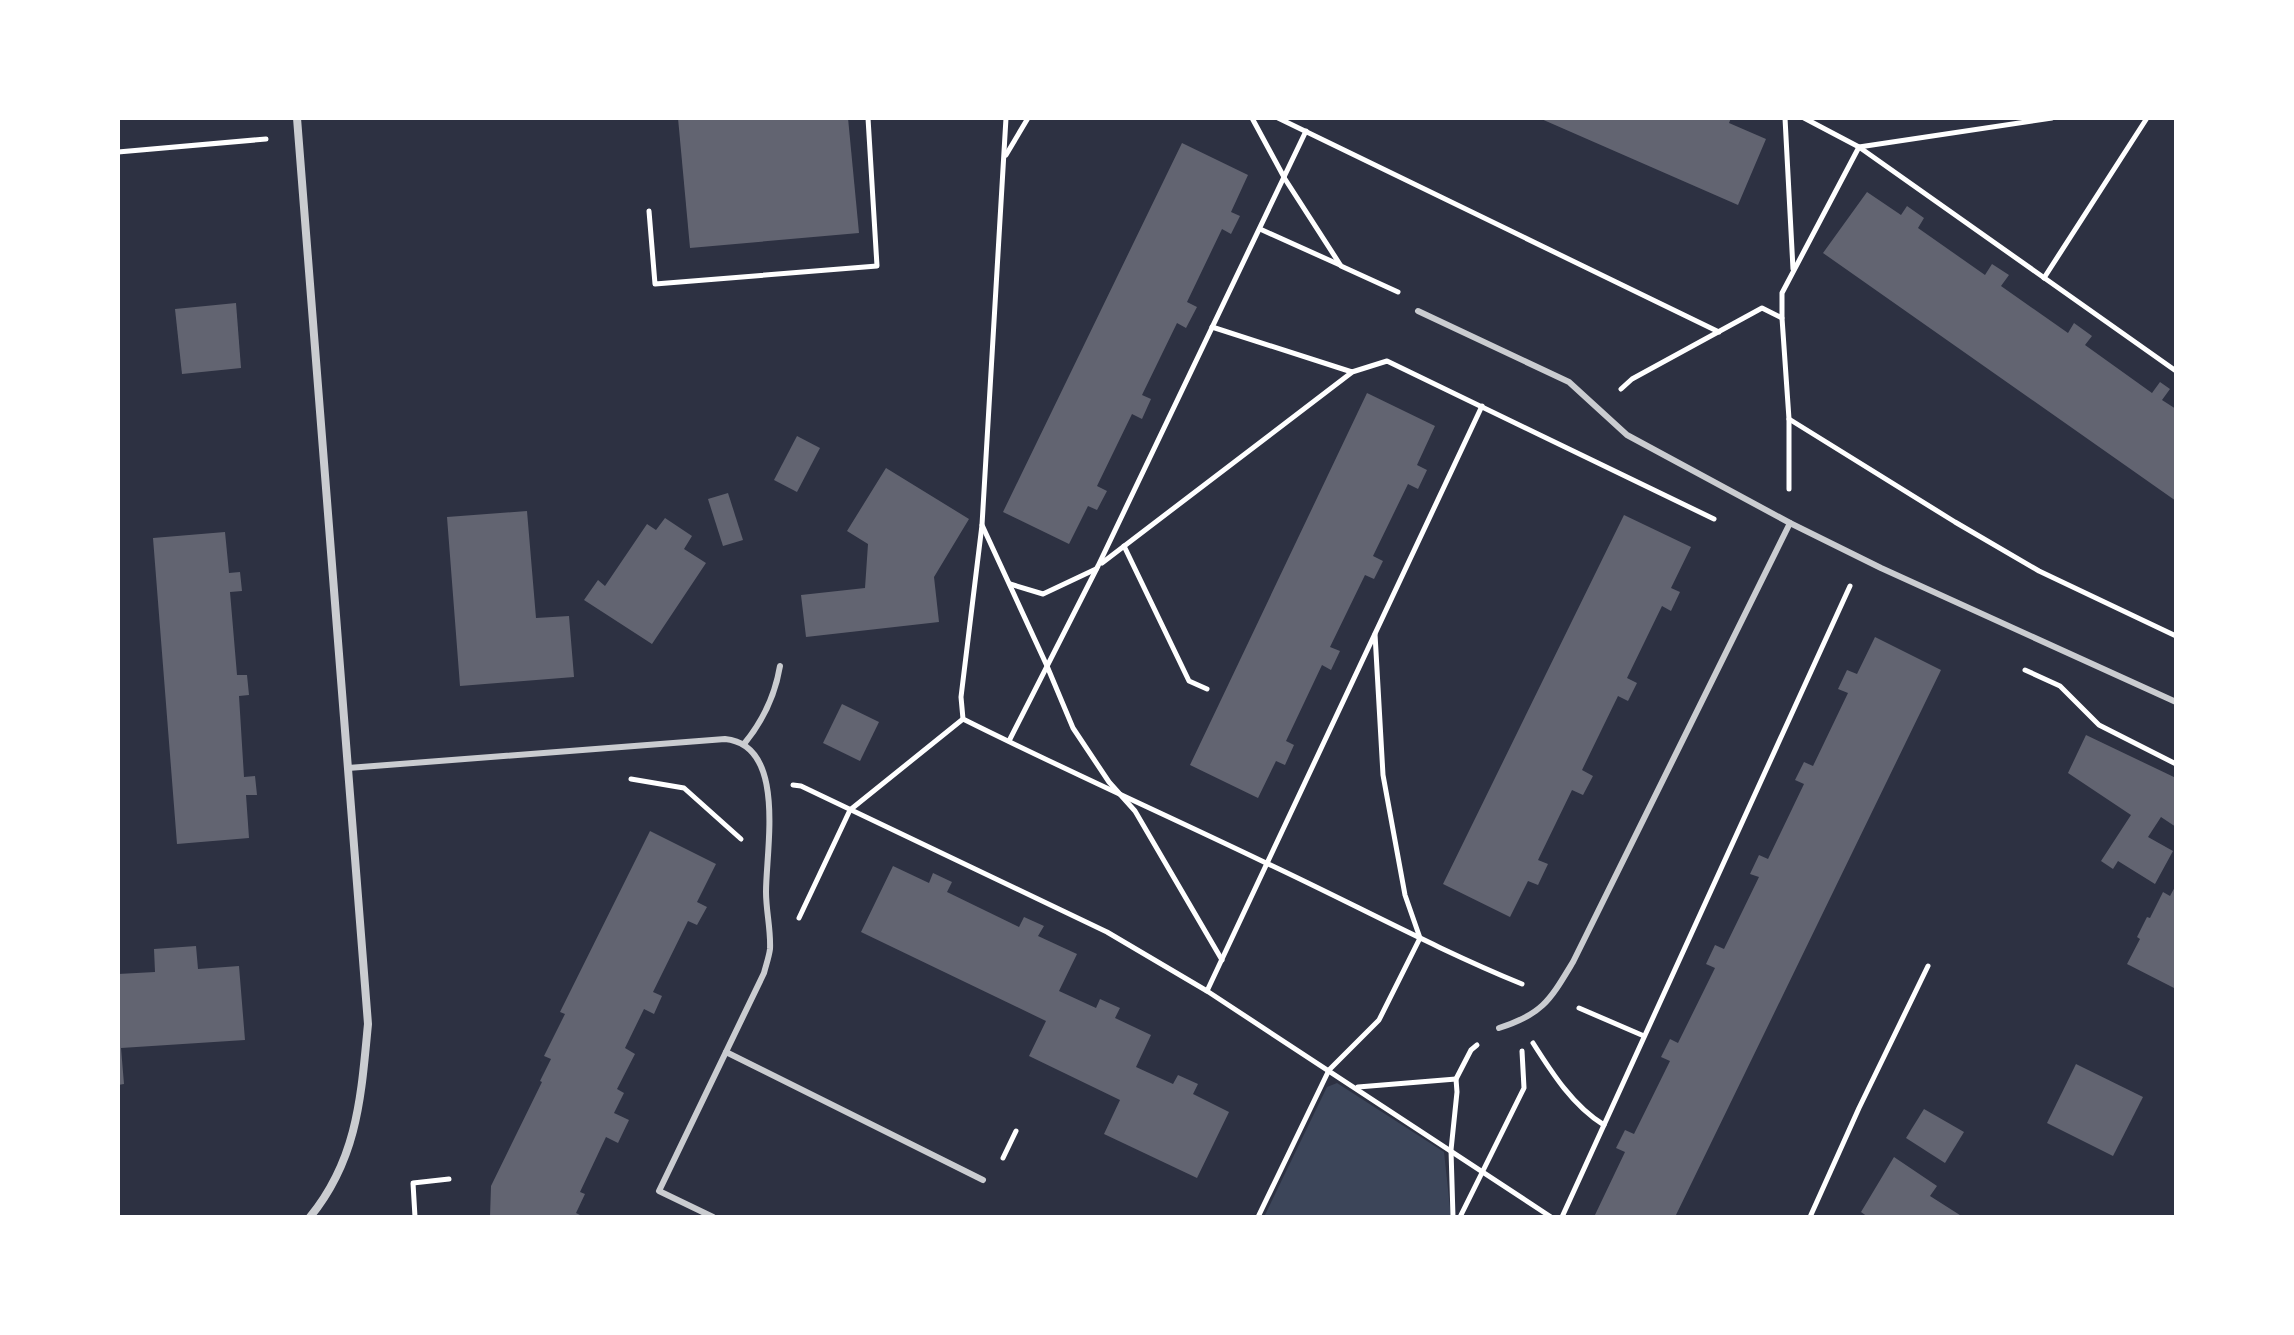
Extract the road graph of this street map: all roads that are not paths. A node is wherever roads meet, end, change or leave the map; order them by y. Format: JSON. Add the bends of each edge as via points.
{"nodes":[{"id":1,"x":297,"y":118,"type":"edge"},
{"id":2,"x":1418,"y":311,"type":"road end"},
{"id":3,"x":1790,"y":523,"type":"junction"},
{"id":4,"x":780,"y":666,"type":"dead end"},
{"id":5,"x":2176,"y":702,"type":"edge"},
{"id":6,"x":744,"y":744,"type":"junction"},
{"id":7,"x":348,"y":768,"type":"junction"},
{"id":8,"x":1499,"y":1028,"type":"road end"},
{"id":9,"x":726,"y":1052,"type":"junction"},
{"id":10,"x":983,"y":1180,"type":"dead end"},
{"id":11,"x":310,"y":1217,"type":"edge"},
{"id":12,"x":713,"y":1217,"type":"edge"}],
"edges":[{"from":1,"to":7,"type":"street"},
{"from":2,"to":3,"type":"lane","via":[[1569,382],[1627,435]]},
{"from":3,"to":5,"type":"lane"},
{"from":3,"to":8,"type":"lane","via":[[1573,962],[1543,1008]]},
{"from":4,"to":6,"type":"lane","via":[[771,700]]},
{"from":6,"to":7,"type":"lane","via":[[725,739]]},
{"from":6,"to":9,"type":"lane","via":[[761,766],[768,787],[770,950]]},
{"from":7,"to":11,"type":"street","via":[[368,1024],[351,1145]]},
{"from":9,"to":10,"type":"lane"},
{"from":9,"to":12,"type":"lane","via":[[659,1191]]}]}
